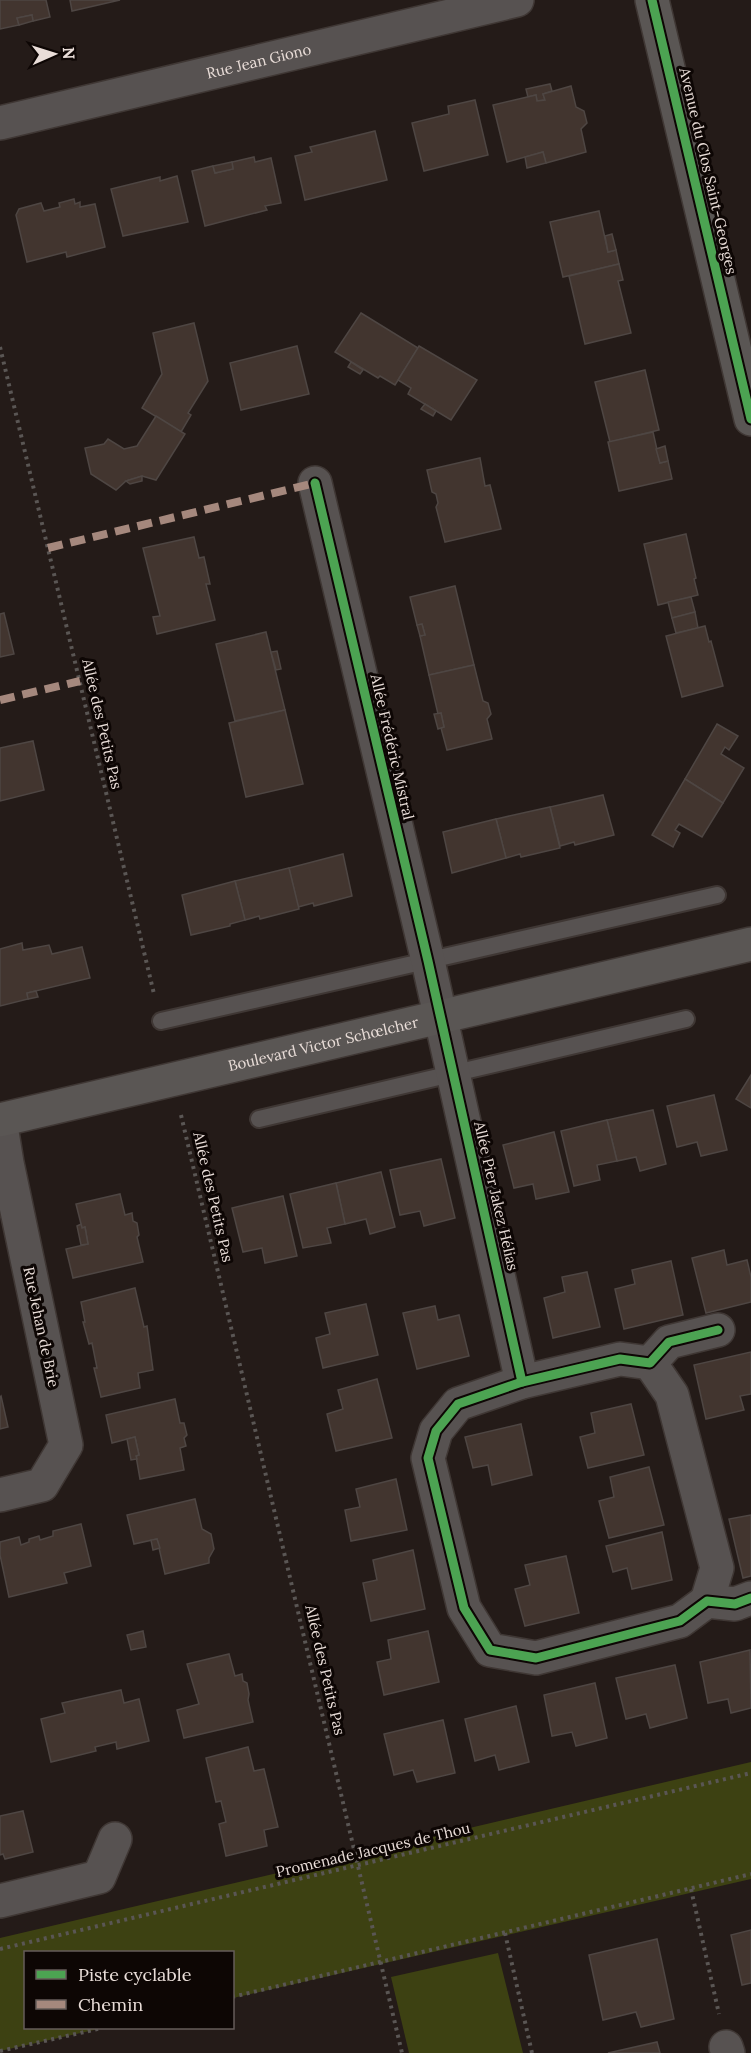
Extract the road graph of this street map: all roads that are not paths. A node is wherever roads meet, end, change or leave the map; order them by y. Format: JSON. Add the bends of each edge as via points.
{"nodes":[{"id":1,"x":517,"y":0,"type":"edge"},
{"id":2,"x":652,"y":0,"type":"edge"},
{"id":3,"x":0,"y":123,"type":"edge"},
{"id":4,"x":751,"y":419,"type":"edge"},
{"id":5,"x":315,"y":483,"type":"dead end"},
{"id":6,"x":717,"y":895,"type":"dead end"},
{"id":7,"x":751,"y":944,"type":"edge"},
{"id":8,"x":428,"y":961,"type":"junction"},
{"id":9,"x":440,"y":1018,"type":"junction"},
{"id":10,"x":686,"y":1019,"type":"dead end"},
{"id":11,"x":161,"y":1021,"type":"road end"},
{"id":12,"x":452,"y":1073,"type":"junction"},
{"id":13,"x":0,"y":1119,"type":"edge"},
{"id":14,"x":259,"y":1119,"type":"dead end"},
{"id":15,"x":7,"y":1197,"type":"edge"},
{"id":16,"x":718,"y":1330,"type":"dead end"},
{"id":17,"x":650,"y":1363,"type":"junction"},
{"id":18,"x":522,"y":1382,"type":"junction"},
{"id":19,"x":0,"y":1496,"type":"edge"},
{"id":20,"x":751,"y":1598,"type":"edge"},
{"id":21,"x":707,"y":1601,"type":"junction"},
{"id":22,"x":115,"y":1839,"type":"dead end"},
{"id":23,"x":0,"y":1901,"type":"edge"}],
"edges":[{"from":1,"to":3,"type":"street","name":"Rue Jean Giono"},
{"from":2,"to":4,"type":"main road","name":"Avenue du Clos Saint-Georges"},
{"from":5,"to":8,"type":"street","name":"Allée Frédéric Mistral"},
{"from":6,"to":8,"type":"lane"},
{"from":7,"to":9,"type":"main road","name":"Boulevard Victor Schœlcher"},
{"from":8,"to":9,"type":"street","name":"Allée Frédéric Mistral"},
{"from":8,"to":11,"type":"lane"},
{"from":9,"to":12,"type":"street","name":"Allée Pier Jakez Hélias"},
{"from":9,"to":13,"type":"main road","name":"Boulevard Victor Schœlcher"},
{"from":10,"to":12,"type":"lane"},
{"from":12,"to":14,"type":"lane"},
{"from":12,"to":18,"type":"street","name":"Allée Pier Jakez Hélias"},
{"from":13,"to":15,"type":"street","name":"Rue Jehan de Brie"},
{"from":15,"to":19,"type":"street","name":"Rue Jehan de Brie","via":[[66,1445],[42,1485]]},
{"from":16,"to":17,"type":"street","via":[[669,1342]]},
{"from":17,"to":18,"type":"street","via":[[620,1359]]},
{"from":17,"to":21,"type":"street","via":[[672,1395],[717,1568]]},
{"from":18,"to":21,"type":"street","via":[[458,1404],[436,1431],[428,1458],[464,1608],[490,1650],[536,1658],[680,1621]]},
{"from":20,"to":21,"type":"street","via":[[735,1604]]},
{"from":22,"to":23,"type":"street","via":[[99,1876]]}]}
